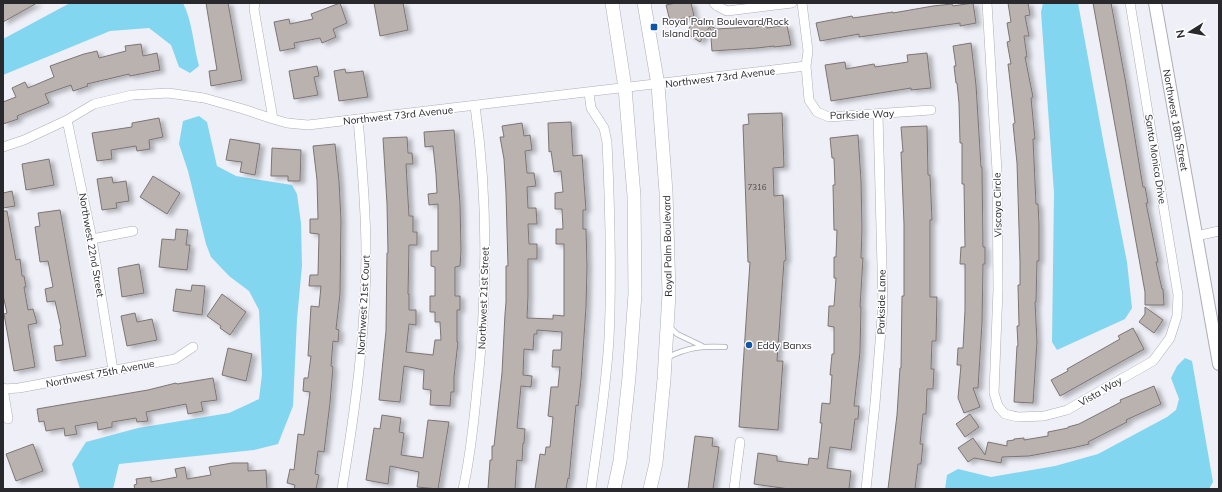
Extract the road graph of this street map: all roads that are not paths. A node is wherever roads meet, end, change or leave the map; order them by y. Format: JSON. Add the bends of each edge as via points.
{"nodes":[{"id":1,"x":255,"y":3,"type":"edge"},
{"id":2,"x":612,"y":3,"type":"edge"},
{"id":3,"x":644,"y":3,"type":"edge"},
{"id":4,"x":792,"y":3,"type":"edge"},
{"id":5,"x":802,"y":3,"type":"edge"},
{"id":6,"x":987,"y":3,"type":"edge"},
{"id":7,"x":1130,"y":3,"type":"edge"},
{"id":8,"x":1155,"y":3,"type":"edge"},
{"id":9,"x":715,"y":4,"type":"edge"},
{"id":10,"x":806,"y":66,"type":"junction"},
{"id":11,"x":658,"y":84,"type":"junction"},
{"id":12,"x":626,"y":88,"type":"junction"},
{"id":13,"x":589,"y":92,"type":"junction"},
{"id":14,"x":475,"y":106,"type":"junction"},
{"id":15,"x":931,"y":110,"type":"dead end"},
{"id":16,"x":878,"y":114,"type":"junction"},
{"id":17,"x":358,"y":119,"type":"junction"},
{"id":18,"x":67,"y":120,"type":"junction"},
{"id":19,"x":272,"y":120,"type":"junction"},
{"id":20,"x":3,"y":147,"type":"edge"},
{"id":21,"x":133,"y":231,"type":"dead end"},
{"id":22,"x":1219,"y":231,"type":"edge"},
{"id":23,"x":1196,"y":236,"type":"junction"},
{"id":24,"x":92,"y":240,"type":"junction"},
{"id":25,"x":1177,"y":316,"type":"joint"},
{"id":26,"x":667,"y":324,"type":"junction"},
{"id":27,"x":702,"y":346,"type":"junction"},
{"id":28,"x":193,"y":347,"type":"dead end"},
{"id":29,"x":725,"y":347,"type":"dead end"},
{"id":30,"x":665,"y":358,"type":"junction"},
{"id":31,"x":1219,"y":364,"type":"edge"},
{"id":32,"x":113,"y":370,"type":"junction"},
{"id":33,"x":3,"y":389,"type":"edge"},
{"id":34,"x":998,"y":406,"type":"joint"},
{"id":35,"x":8,"y":419,"type":"dead end"},
{"id":36,"x":740,"y":442,"type":"dead end"},
{"id":37,"x":342,"y":489,"type":"edge"},
{"id":38,"x":463,"y":489,"type":"edge"},
{"id":39,"x":591,"y":489,"type":"edge"},
{"id":40,"x":614,"y":489,"type":"edge"},
{"id":41,"x":650,"y":489,"type":"edge"},
{"id":42,"x":734,"y":489,"type":"edge"},
{"id":43,"x":866,"y":489,"type":"edge"}],
"edges":[{"from":1,"to":19,"type":"street"},
{"from":2,"to":12,"type":"main road"},
{"from":3,"to":11,"type":"main road","name":"Royal Palm Boulevard"},
{"from":4,"to":9,"type":"street","via":[[727,11]]},
{"from":5,"to":10,"type":"street","name":"Parkside Way","via":[[808,51]]},
{"from":6,"to":34,"type":"street","name":"Viscaya Circle","via":[[997,171],[998,289],[994,393]]},
{"from":7,"to":25,"type":"street","name":"Santa Monica Drive","via":[[1178,296]]},
{"from":8,"to":23,"type":"street","name":"Northwest 18th Street"},
{"from":10,"to":11,"type":"street","name":"Northwest 73rd Avenue"},
{"from":10,"to":16,"type":"street","name":"Parkside Way","via":[[809,100],[817,112],[829,117]]},
{"from":11,"to":12,"type":"street","name":"Northwest 73rd Avenue"},
{"from":11,"to":26,"type":"main road","name":"Royal Palm Boulevard","via":[[666,192],[669,293]]},
{"from":12,"to":13,"type":"street","name":"Northwest 73rd Avenue"},
{"from":12,"to":40,"type":"main road","via":[[634,196],[635,294],[629,378],[620,461]]},
{"from":13,"to":14,"type":"street","name":"Northwest 73rd Avenue"},
{"from":13,"to":39,"type":"street","via":[[591,108],[604,128],[607,142],[611,237],[609,339],[600,432]]},
{"from":14,"to":17,"type":"street","name":"Northwest 73rd Avenue"},
{"from":14,"to":38,"type":"street","name":"Northwest 21st Street","via":[[485,212],[484,297],[481,358]]},
{"from":15,"to":16,"type":"street","name":"Parkside Way"},
{"from":16,"to":43,"type":"street","name":"Parkside Lane","via":[[883,305]]},
{"from":17,"to":19,"type":"street","name":"Northwest 73rd Avenue","via":[[308,124]]},
{"from":17,"to":37,"type":"street","name":"Northwest 21st Court","via":[[366,253],[363,333]]},
{"from":18,"to":19,"type":"street","name":"Northwest 73rd Avenue","via":[[94,104],[132,95],[168,93],[204,98]]},
{"from":18,"to":20,"type":"street","name":"Northwest 73rd Avenue"},
{"from":18,"to":24,"type":"street","name":"Northwest 22nd Street"},
{"from":21,"to":24,"type":"street"},
{"from":22,"to":23,"type":"street"},
{"from":23,"to":31,"type":"street","name":"Northwest 18th Street"},
{"from":24,"to":32,"type":"street","name":"Northwest 22nd Street"},
{"from":25,"to":34,"type":"street","name":"Vista Way","via":[[1170,338],[1152,361],[1067,410],[1044,416],[1018,418],[1006,414]]},
{"from":26,"to":27,"type":"lane","via":[[677,334]]},
{"from":26,"to":30,"type":"main road","name":"Royal Palm Boulevard"},
{"from":27,"to":29,"type":"lane"},
{"from":27,"to":30,"type":"lane","via":[[683,350]]},
{"from":28,"to":32,"type":"street","name":"Northwest 75th Avenue","via":[[175,359]]},
{"from":30,"to":41,"type":"main road","name":"Royal Palm Boulevard","via":[[656,463]]},
{"from":32,"to":33,"type":"street","name":"Northwest 75th Avenue"},
{"from":33,"to":35,"type":"street"},
{"from":36,"to":42,"type":"street"}]}
